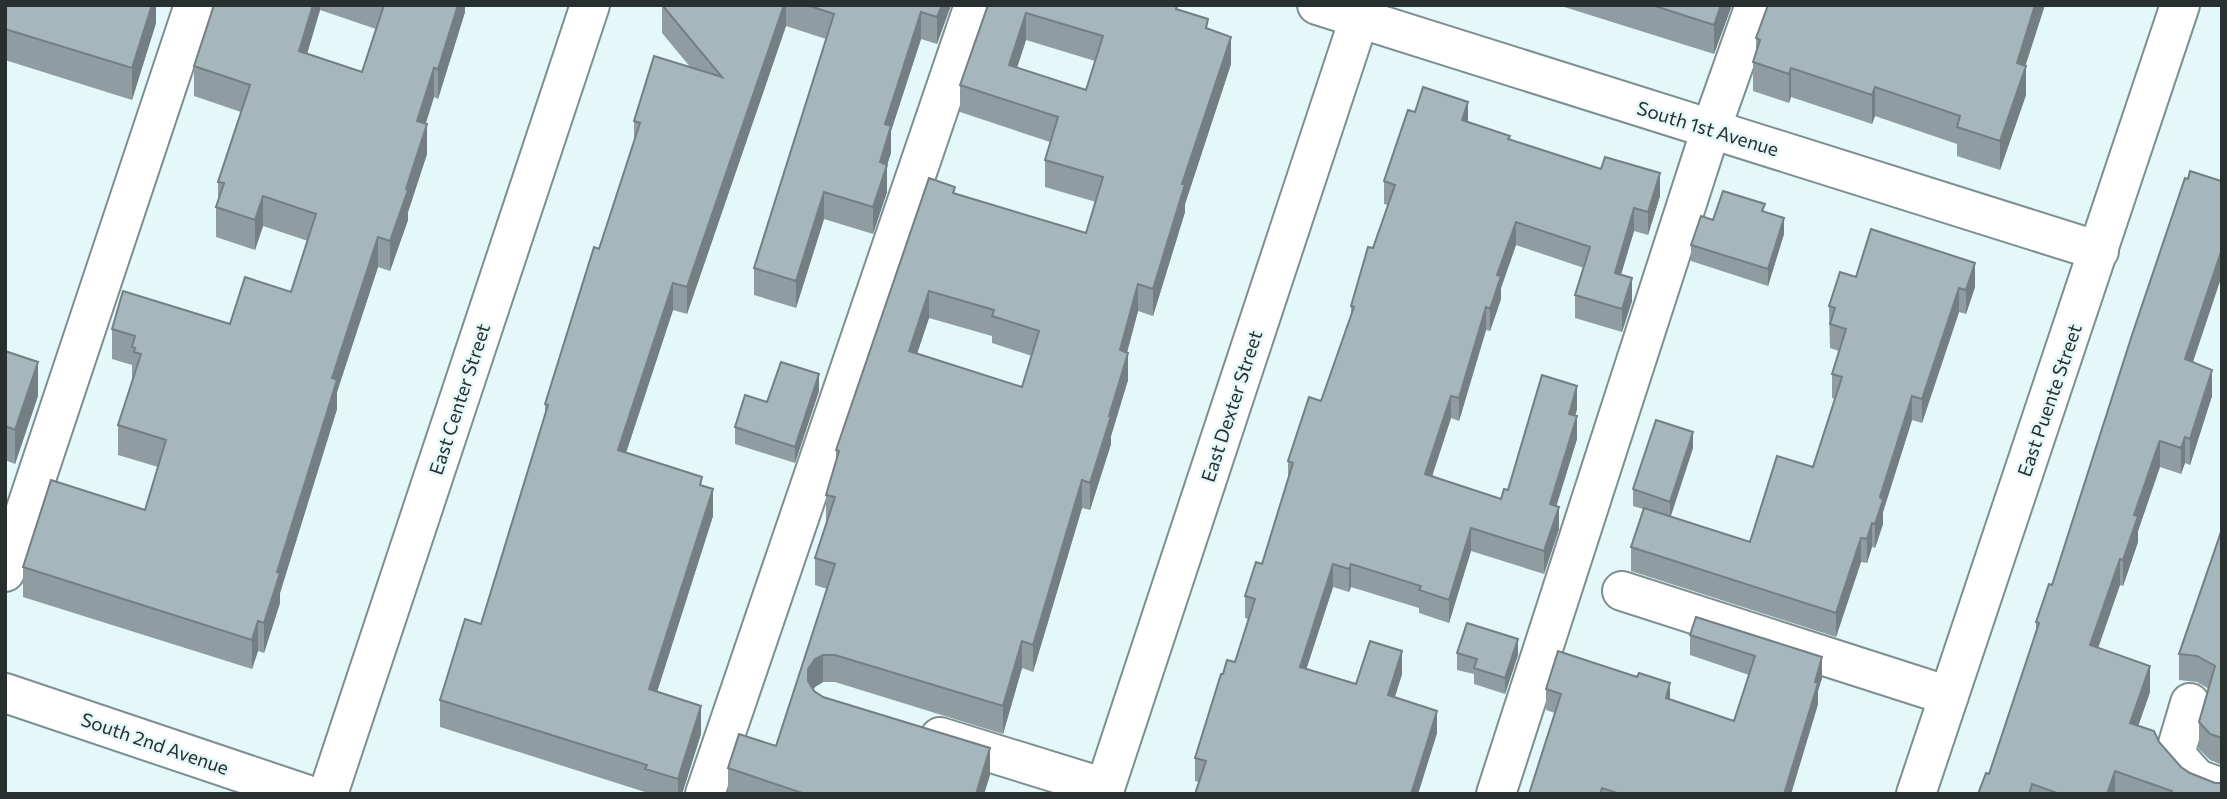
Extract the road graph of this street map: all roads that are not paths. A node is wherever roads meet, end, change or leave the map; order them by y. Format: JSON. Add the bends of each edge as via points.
{"nodes":[{"id":1,"x":194,"y":5,"type":"edge"},
{"id":2,"x":590,"y":5,"type":"edge"},
{"id":3,"x":974,"y":5,"type":"edge"},
{"id":4,"x":1317,"y":5,"type":"edge"},
{"id":5,"x":1755,"y":5,"type":"edge"},
{"id":6,"x":2180,"y":5,"type":"edge"},
{"id":7,"x":1359,"y":19,"type":"junction"},
{"id":8,"x":1711,"y":130,"type":"junction"},
{"id":9,"x":2099,"y":251,"type":"junction"},
{"id":10,"x":5,"y":572,"type":"edge"},
{"id":11,"x":1622,"y":591,"type":"dead end"},
{"id":12,"x":5,"y":693,"type":"edge"},
{"id":13,"x":1949,"y":696,"type":"junction"},
{"id":14,"x":2190,"y":703,"type":"dead end"},
{"id":15,"x":908,"y":727,"type":"edge"},
{"id":16,"x":2222,"y":788,"type":"edge"},
{"id":17,"x":1104,"y":791,"type":"edge"},
{"id":18,"x":305,"y":794,"type":"edge"},
{"id":19,"x":328,"y":794,"type":"edge"},
{"id":20,"x":705,"y":794,"type":"edge"},
{"id":21,"x":1496,"y":794,"type":"edge"},
{"id":22,"x":1916,"y":794,"type":"edge"}],
"edges":[{"from":1,"to":10,"type":"street"},
{"from":2,"to":19,"type":"street","name":"East Center Street"},
{"from":3,"to":20,"type":"street"},
{"from":4,"to":7,"type":"street","name":"South 1st Avenue"},
{"from":5,"to":8,"type":"street"},
{"from":6,"to":9,"type":"street","name":"East Puente Street"},
{"from":7,"to":8,"type":"street","name":"South 1st Avenue"},
{"from":7,"to":17,"type":"street","name":"East Dexter Street"},
{"from":8,"to":9,"type":"street","name":"South 1st Avenue"},
{"from":8,"to":21,"type":"street"},
{"from":9,"to":13,"type":"street","name":"East Puente Street"},
{"from":11,"to":13,"type":"street"},
{"from":12,"to":18,"type":"street","name":"South 2nd Avenue"},
{"from":13,"to":22,"type":"street","name":"East Puente Street"},
{"from":14,"to":16,"type":"street","via":[[2175,754],[2197,779]]},
{"from":15,"to":17,"type":"street"}]}
